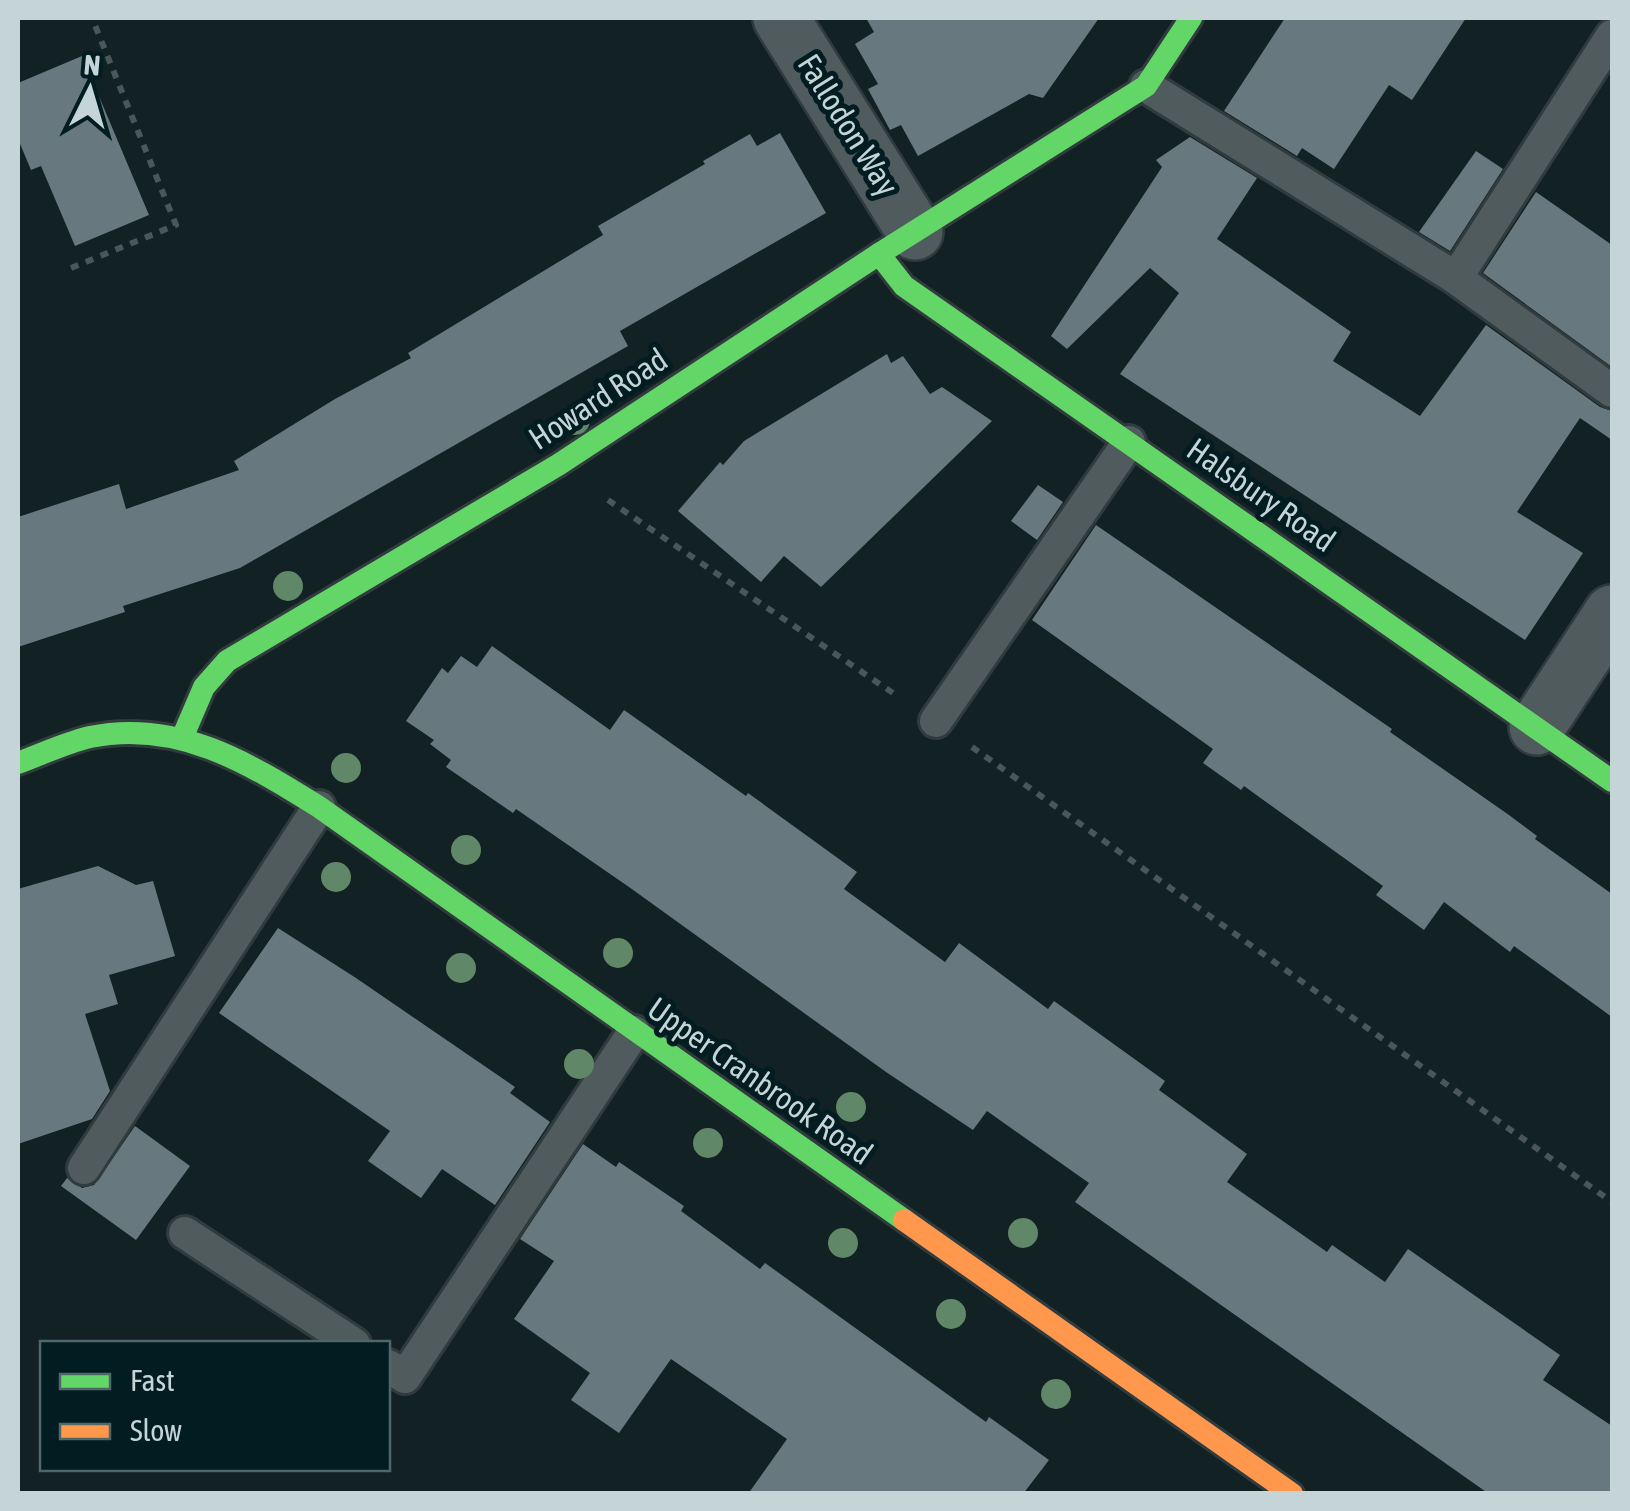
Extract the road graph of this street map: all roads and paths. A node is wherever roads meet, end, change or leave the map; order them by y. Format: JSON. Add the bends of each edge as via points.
{"nodes":[{"id":1,"x":92,"y":18,"type":"edge"},
{"id":2,"x":781,"y":18,"type":"edge"},
{"id":3,"x":1191,"y":18,"type":"edge"},
{"id":4,"x":1612,"y":36,"type":"edge"},
{"id":5,"x":1146,"y":86,"type":"junction"},
{"id":6,"x":897,"y":243,"type":"junction"},
{"id":7,"x":71,"y":268,"type":"dead end"},
{"id":8,"x":1456,"y":278,"type":"junction"},
{"id":9,"x":1612,"y":391,"type":"edge"},
{"id":10,"x":1129,"y":442,"type":"junction"},
{"id":11,"x":558,"y":466,"type":"junction"},
{"id":12,"x":1612,"y":614,"type":"edge"},
{"id":13,"x":936,"y":721,"type":"junction"},
{"id":14,"x":1537,"y":727,"type":"junction"},
{"id":15,"x":184,"y":736,"type":"junction"},
{"id":16,"x":18,"y":763,"type":"edge"},
{"id":17,"x":1612,"y":781,"type":"edge"},
{"id":18,"x":319,"y":807,"type":"junction"},
{"id":19,"x":634,"y":1032,"type":"junction"},
{"id":20,"x":84,"y":1168,"type":"dead end"},
{"id":21,"x":1612,"y":1202,"type":"edge"},
{"id":22,"x":185,"y":1233,"type":"dead end"},
{"id":23,"x":349,"y":1341,"type":"edge"},
{"id":24,"x":390,"y":1367,"type":"edge"},
{"id":25,"x":1292,"y":1494,"type":"edge"}],
"edges":[{"from":1,"to":7,"type":"path","via":[[176,225]]},
{"from":2,"to":6,"type":"street","name":"Fallodon Way"},
{"from":3,"to":5,"type":"street","name":"Howard Road"},
{"from":4,"to":8,"type":"lane"},
{"from":5,"to":6,"type":"street","name":"Howard Road"},
{"from":5,"to":8,"type":"lane"},
{"from":6,"to":10,"type":"street","name":"Halsbury Road","via":[[904,286]]},
{"from":6,"to":11,"type":"street","name":"Howard Road"},
{"from":8,"to":9,"type":"lane"},
{"from":10,"to":13,"type":"lane"},
{"from":10,"to":14,"type":"street","name":"Halsbury Road"},
{"from":11,"to":13,"type":"path"},
{"from":11,"to":15,"type":"street","name":"Howard Road","via":[[227,662],[204,687]]},
{"from":12,"to":14,"type":"street"},
{"from":13,"to":21,"type":"path"},
{"from":14,"to":17,"type":"street","name":"Halsbury Road"},
{"from":15,"to":16,"type":"street","via":[[96,736]]},
{"from":15,"to":18,"type":"street","name":"Upper Cranbrook Road","via":[[230,754]]},
{"from":18,"to":19,"type":"street","name":"Upper Cranbrook Road"},
{"from":18,"to":20,"type":"lane"},
{"from":19,"to":24,"type":"lane","via":[[405,1377]]},
{"from":19,"to":25,"type":"street","name":"Upper Cranbrook Road"},
{"from":22,"to":23,"type":"lane"}]}
